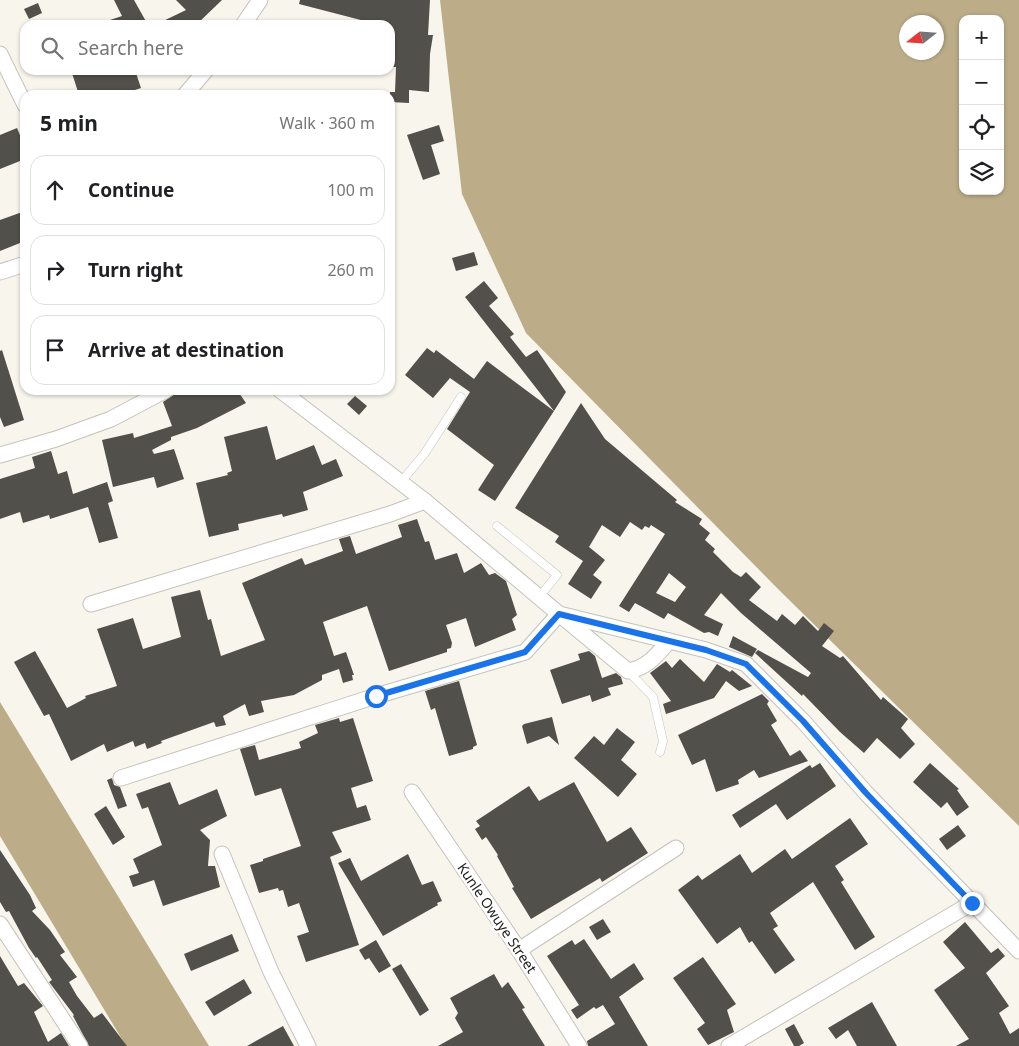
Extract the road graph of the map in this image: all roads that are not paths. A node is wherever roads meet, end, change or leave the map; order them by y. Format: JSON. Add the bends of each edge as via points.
{"nodes":[{"id":1,"x":260,"y":0,"type":"edge"},
{"id":2,"x":246,"y":20,"type":"edge"},
{"id":3,"x":0,"y":54,"type":"edge"},
{"id":4,"x":202,"y":75,"type":"edge"},
{"id":5,"x":189,"y":90,"type":"edge"},
{"id":6,"x":20,"y":95,"type":"edge"},
{"id":7,"x":20,"y":266,"type":"edge"},
{"id":8,"x":0,"y":272,"type":"edge"},
{"id":9,"x":157,"y":395,"type":"edge"},
{"id":10,"x":287,"y":395,"type":"edge"},
{"id":11,"x":461,"y":397,"type":"dead end"},
{"id":12,"x":0,"y":455,"type":"edge"},
{"id":13,"x":401,"y":482,"type":"junction"},
{"id":14,"x":425,"y":501,"type":"junction"},
{"id":15,"x":497,"y":526,"type":"dead end"},
{"id":16,"x":540,"y":596,"type":"junction"},
{"id":17,"x":91,"y":604,"type":"dead end"},
{"id":18,"x":559,"y":614,"type":"junction"},
{"id":19,"x":669,"y":640,"type":"junction"},
{"id":20,"x":628,"y":671,"type":"junction"},
{"id":21,"x":660,"y":752,"type":"dead end"},
{"id":22,"x":121,"y":778,"type":"dead end"},
{"id":23,"x":412,"y":792,"type":"dead end"},
{"id":24,"x":676,"y":848,"type":"dead end"},
{"id":25,"x":222,"y":854,"type":"dead end"},
{"id":26,"x":972,"y":903,"type":"junction"},
{"id":27,"x":0,"y":924,"type":"edge"},
{"id":28,"x":519,"y":950,"type":"junction"},
{"id":29,"x":1019,"y":951,"type":"edge"},
{"id":30,"x":80,"y":1046,"type":"edge"},
{"id":31,"x":308,"y":1046,"type":"edge"},
{"id":32,"x":579,"y":1046,"type":"edge"},
{"id":33,"x":729,"y":1046,"type":"edge"}],
"edges":[{"from":1,"to":2,"type":"street"},
{"from":3,"to":6,"type":"street"},
{"from":4,"to":5,"type":"street"},
{"from":7,"to":8,"type":"street"},
{"from":9,"to":12,"type":"street","via":[[112,419],[56,440]]},
{"from":10,"to":13,"type":"street"},
{"from":11,"to":13,"type":"lane"},
{"from":13,"to":14,"type":"street"},
{"from":14,"to":16,"type":"street"},
{"from":14,"to":17,"type":"street"},
{"from":15,"to":16,"type":"lane","via":[[558,575]]},
{"from":16,"to":18,"type":"street"},
{"from":18,"to":19,"type":"street"},
{"from":18,"to":20,"type":"street"},
{"from":18,"to":22,"type":"street","via":[[525,652]]},
{"from":19,"to":20,"type":"street","via":[[641,669]]},
{"from":19,"to":26,"type":"street","via":[[746,664]]},
{"from":20,"to":21,"type":"lane","via":[[653,697],[663,741]]},
{"from":23,"to":28,"type":"street","name":"Kunle Owuye Street"},
{"from":24,"to":28,"type":"street"},
{"from":25,"to":31,"type":"street","via":[[271,972]]},
{"from":26,"to":29,"type":"street"},
{"from":26,"to":33,"type":"street"},
{"from":27,"to":30,"type":"street"},
{"from":28,"to":32,"type":"street","name":"Kunle Owuye Street"}]}
